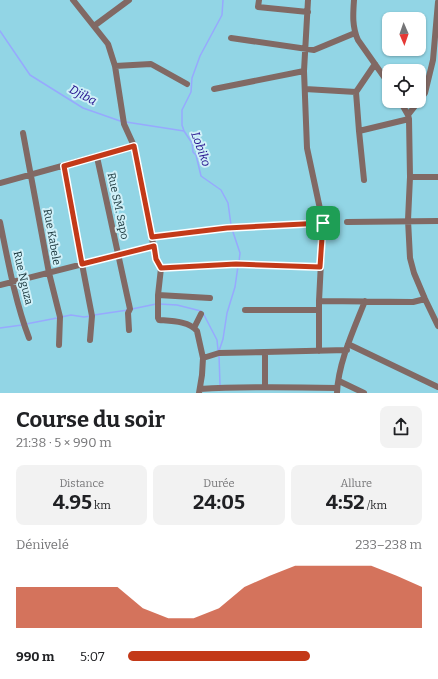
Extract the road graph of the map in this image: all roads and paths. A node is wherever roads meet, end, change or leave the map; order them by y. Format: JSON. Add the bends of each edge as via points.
{"nodes":[{"id":1,"x":73,"y":0,"type":"edge"},
{"id":2,"x":129,"y":0,"type":"edge"},
{"id":3,"x":259,"y":0,"type":"edge"},
{"id":4,"x":308,"y":0,"type":"edge"},
{"id":5,"x":354,"y":0,"type":"edge"},
{"id":6,"x":438,"y":2,"type":"edge"},
{"id":7,"x":308,"y":12,"type":"junction"},
{"id":8,"x":94,"y":26,"type":"junction"},
{"id":9,"x":355,"y":33,"type":"junction"},
{"id":10,"x":231,"y":38,"type":"dead end"},
{"id":11,"x":306,"y":48,"type":"junction"},
{"id":12,"x":375,"y":64,"type":"junction"},
{"id":13,"x":115,"y":66,"type":"junction"},
{"id":14,"x":304,"y":71,"type":"junction"},
{"id":15,"x":382,"y":74,"type":"edge"},
{"id":16,"x":187,"y":84,"type":"dead end"},
{"id":17,"x":214,"y":89,"type":"dead end"},
{"id":18,"x":305,"y":89,"type":"junction"},
{"id":19,"x":426,"y":89,"type":"edge"},
{"id":20,"x":356,"y":92,"type":"junction"},
{"id":21,"x":404,"y":108,"type":"edge"},
{"id":22,"x":414,"y":108,"type":"edge"},
{"id":23,"x":408,"y":117,"type":"junction"},
{"id":24,"x":358,"y":131,"type":"junction"},
{"id":25,"x":23,"y":133,"type":"dead end"},
{"id":26,"x":134,"y":146,"type":"junction"},
{"id":27,"x":97,"y":157,"type":"junction"},
{"id":28,"x":64,"y":166,"type":"junction"},
{"id":29,"x":31,"y":175,"type":"junction"},
{"id":30,"x":410,"y":177,"type":"junction"},
{"id":31,"x":438,"y":177,"type":"edge"},
{"id":32,"x":364,"y":180,"type":"dead end"},
{"id":33,"x":0,"y":183,"type":"edge"},
{"id":34,"x":408,"y":220,"type":"junction"},
{"id":35,"x":438,"y":220,"type":"edge"},
{"id":36,"x":0,"y":222,"type":"edge"},
{"id":37,"x":347,"y":222,"type":"dead end"},
{"id":38,"x":323,"y":223,"type":"junction"},
{"id":39,"x":152,"y":237,"type":"junction"},
{"id":40,"x":154,"y":246,"type":"junction"},
{"id":41,"x":119,"y":255,"type":"junction"},
{"id":42,"x":82,"y":264,"type":"junction"},
{"id":43,"x":320,"y":267,"type":"junction"},
{"id":44,"x":161,"y":268,"type":"junction"},
{"id":45,"x":48,"y":273,"type":"junction"},
{"id":46,"x":13,"y":282,"type":"junction"},
{"id":47,"x":0,"y":285,"type":"edge"},
{"id":48,"x":158,"y":295,"type":"junction"},
{"id":49,"x":210,"y":298,"type":"dead end"},
{"id":50,"x":425,"y":299,"type":"junction"},
{"id":51,"x":319,"y":301,"type":"junction"},
{"id":52,"x":365,"y":301,"type":"junction"},
{"id":53,"x":245,"y":310,"type":"dead end"},
{"id":54,"x":319,"y":310,"type":"junction"},
{"id":55,"x":201,"y":314,"type":"dead end"},
{"id":56,"x":438,"y":326,"type":"edge"},
{"id":57,"x":194,"y":328,"type":"junction"},
{"id":58,"x":129,"y":330,"type":"dead end"},
{"id":59,"x":29,"y":338,"type":"dead end"},
{"id":60,"x":90,"y":340,"type":"dead end"},
{"id":61,"x":59,"y":344,"type":"dead end"},
{"id":62,"x":347,"y":347,"type":"junction"},
{"id":63,"x":318,"y":351,"type":"junction"},
{"id":64,"x":266,"y":352,"type":"junction"},
{"id":65,"x":203,"y":358,"type":"junction"},
{"id":66,"x":339,"y":381,"type":"junction"},
{"id":67,"x":265,"y":387,"type":"junction"},
{"id":68,"x":438,"y":387,"type":"edge"},
{"id":69,"x":289,"y":390,"type":"edge"},
{"id":70,"x":337,"y":390,"type":"edge"},
{"id":71,"x":199,"y":391,"type":"edge"},
{"id":72,"x":364,"y":393,"type":"edge"}],
"edges":[{"from":1,"to":8,"type":"street"},
{"from":2,"to":8,"type":"street"},
{"from":3,"to":7,"type":"street","via":[[258,7]]},
{"from":4,"to":7,"type":"street"},
{"from":5,"to":9,"type":"street"},
{"from":6,"to":19,"type":"street","via":[[433,60]]},
{"from":7,"to":11,"type":"street"},
{"from":8,"to":13,"type":"street","via":[[108,44]]},
{"from":9,"to":11,"type":"street","via":[[314,50]]},
{"from":9,"to":12,"type":"street"},
{"from":10,"to":11,"type":"street"},
{"from":11,"to":14,"type":"street"},
{"from":12,"to":15,"type":"street"},
{"from":12,"to":20,"type":"street"},
{"from":13,"to":16,"type":"street","via":[[152,64]]},
{"from":13,"to":26,"type":"street","via":[[123,122]]},
{"from":14,"to":17,"type":"street"},
{"from":14,"to":18,"type":"street"},
{"from":18,"to":20,"type":"street"},
{"from":18,"to":38,"type":"street","via":[[307,148]]},
{"from":20,"to":24,"type":"street"},
{"from":21,"to":23,"type":"street"},
{"from":22,"to":23,"type":"street"},
{"from":23,"to":24,"type":"street"},
{"from":23,"to":30,"type":"street"},
{"from":24,"to":32,"type":"street"},
{"from":25,"to":29,"type":"street","name":"Rue Kabele"},
{"from":26,"to":27,"type":"street"},
{"from":26,"to":39,"type":"street"},
{"from":27,"to":28,"type":"street"},
{"from":27,"to":41,"type":"street","name":"Rue SM. Sapo"},
{"from":28,"to":29,"type":"street"},
{"from":28,"to":42,"type":"street"},
{"from":29,"to":33,"type":"street"},
{"from":29,"to":45,"type":"street","name":"Rue Kabele"},
{"from":30,"to":31,"type":"street"},
{"from":30,"to":34,"type":"street"},
{"from":34,"to":35,"type":"street"},
{"from":34,"to":37,"type":"street"},
{"from":34,"to":50,"type":"street","via":[[410,258]]},
{"from":36,"to":46,"type":"street","name":"Rue Nguza"},
{"from":38,"to":39,"type":"street","via":[[227,228]]},
{"from":38,"to":43,"type":"street"},
{"from":39,"to":40,"type":"street"},
{"from":40,"to":41,"type":"street"},
{"from":40,"to":44,"type":"street","via":[[156,259]]},
{"from":41,"to":42,"type":"street"},
{"from":41,"to":58,"type":"street","name":"Rue SM. Sapo","via":[[130,309]]},
{"from":42,"to":45,"type":"street"},
{"from":42,"to":60,"type":"street","via":[[92,316]]},
{"from":43,"to":44,"type":"street","via":[[240,264]]},
{"from":43,"to":51,"type":"street"},
{"from":44,"to":48,"type":"street"},
{"from":45,"to":46,"type":"street"},
{"from":45,"to":61,"type":"street","name":"Rue Kabele","via":[[60,317]]},
{"from":46,"to":47,"type":"street"},
{"from":46,"to":59,"type":"street","name":"Rue Nguza"},
{"from":48,"to":49,"type":"street"},
{"from":48,"to":57,"type":"street","via":[[159,320],[180,322]]},
{"from":50,"to":52,"type":"street","via":[[414,302]]},
{"from":50,"to":56,"type":"street"},
{"from":51,"to":52,"type":"street"},
{"from":51,"to":54,"type":"street"},
{"from":52,"to":62,"type":"street"},
{"from":53,"to":54,"type":"street"},
{"from":54,"to":63,"type":"street"},
{"from":55,"to":57,"type":"street"},
{"from":57,"to":65,"type":"street","via":[[197,331]]},
{"from":62,"to":63,"type":"street"},
{"from":62,"to":66,"type":"street"},
{"from":62,"to":68,"type":"street"},
{"from":63,"to":64,"type":"street"},
{"from":64,"to":65,"type":"street","via":[[219,353]]},
{"from":64,"to":67,"type":"street"},
{"from":65,"to":71,"type":"street"},
{"from":66,"to":70,"type":"street"},
{"from":66,"to":72,"type":"street"},
{"from":67,"to":69,"type":"street"},
{"from":67,"to":71,"type":"street"},
{"from":69,"to":70,"type":"street"}]}
